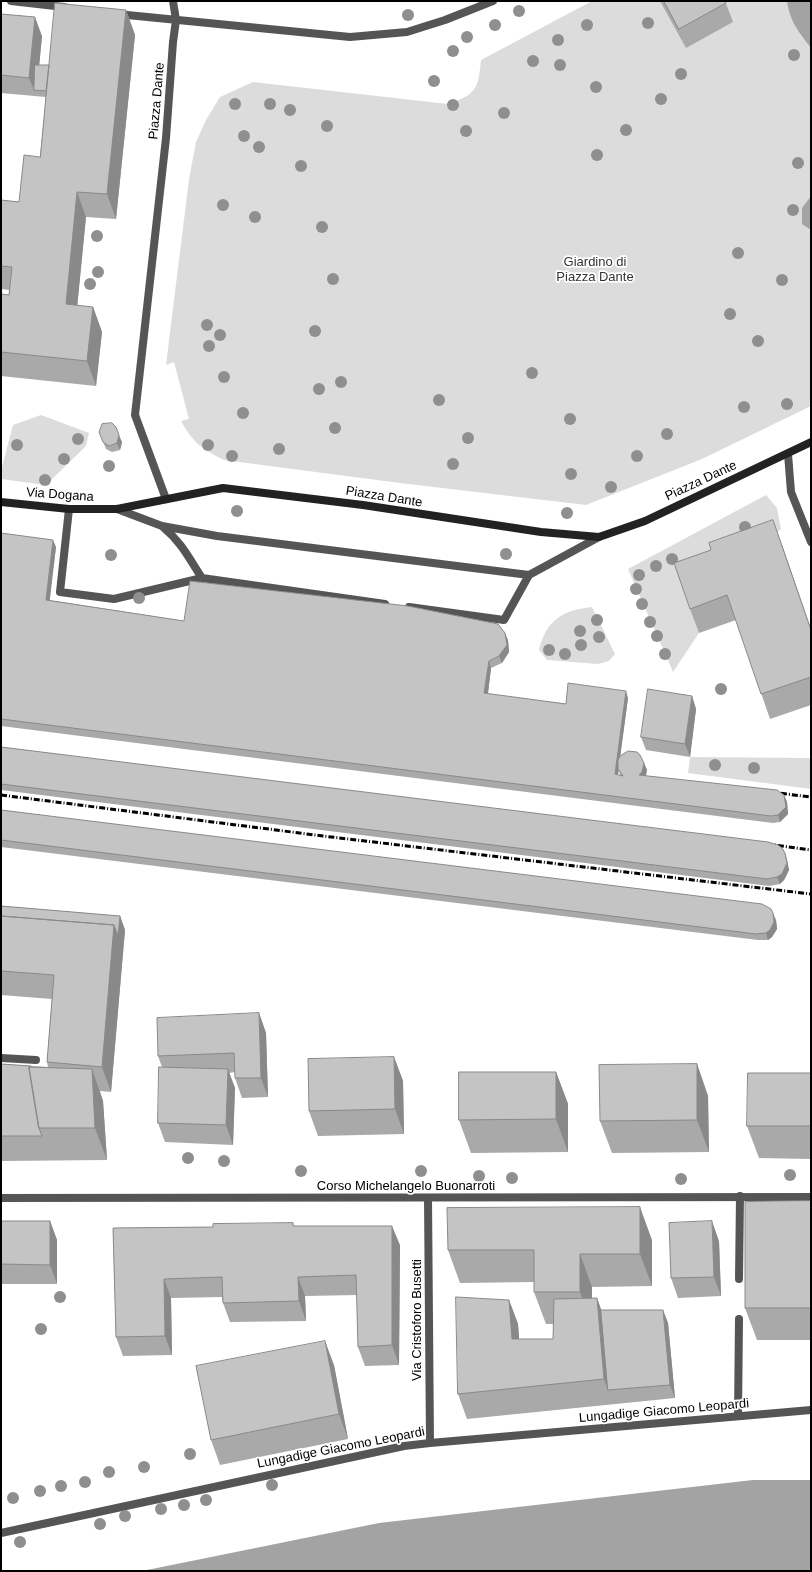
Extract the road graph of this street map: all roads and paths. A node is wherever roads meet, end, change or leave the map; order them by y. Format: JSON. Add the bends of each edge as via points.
{"nodes":[{"id":1,"x":11,"y":1,"type":"edge"},
{"id":2,"x":173,"y":1,"type":"edge"},
{"id":3,"x":492,"y":1,"type":"edge"},
{"id":4,"x":72,"y":8,"type":"edge"},
{"id":5,"x":110,"y":13,"type":"edge"},
{"id":6,"x":176,"y":20,"type":"junction"},
{"id":7,"x":811,"y":442,"type":"edge"},
{"id":8,"x":788,"y":454,"type":"junction"},
{"id":9,"x":166,"y":499,"type":"junction"},
{"id":10,"x":1,"y":502,"type":"edge"},
{"id":11,"x":69,"y":509,"type":"junction"},
{"id":12,"x":117,"y":509,"type":"junction"},
{"id":13,"x":162,"y":526,"type":"junction"},
{"id":14,"x":599,"y":537,"type":"junction"},
{"id":15,"x":811,"y":542,"type":"edge"},
{"id":16,"x":528,"y":574,"type":"junction"},
{"id":17,"x":202,"y":578,"type":"junction"},
{"id":18,"x":1,"y":1058,"type":"edge"},
{"id":19,"x":36,"y":1060,"type":"dead end"},
{"id":20,"x":740,"y":1196,"type":"junction"},
{"id":21,"x":811,"y":1197,"type":"edge"},
{"id":22,"x":1,"y":1198,"type":"edge"},
{"id":23,"x":428,"y":1198,"type":"junction"},
{"id":24,"x":740,"y":1279,"type":"dead end"},
{"id":25,"x":739,"y":1319,"type":"dead end"},
{"id":26,"x":811,"y":1410,"type":"edge"},
{"id":27,"x":738,"y":1416,"type":"junction"},
{"id":28,"x":430,"y":1443,"type":"junction"},
{"id":29,"x":1,"y":1533,"type":"edge"}],
"edges":[{"from":1,"to":4,"type":"street"},
{"from":2,"to":6,"type":"street","name":"Piazza Dante"},
{"from":3,"to":6,"type":"street","via":[[406,32],[350,37]]},
{"from":5,"to":6,"type":"street"},
{"from":6,"to":9,"type":"street","name":"Piazza Dante","via":[[166,138],[135,415]]},
{"from":7,"to":8,"type":"main road","name":"Piazza Dante"},
{"from":8,"to":14,"type":"main road","name":"Piazza Dante","via":[[645,521]]},
{"from":8,"to":15,"type":"street","via":[[791,492]]},
{"from":9,"to":12,"type":"main road","name":"Piazza Dante"},
{"from":9,"to":14,"type":"main road","name":"Piazza Dante","via":[[223,488],[363,505],[541,532]]},
{"from":10,"to":11,"type":"main road","name":"Via Dogana"},
{"from":11,"to":12,"type":"main road","name":"Via Dogana"},
{"from":11,"to":17,"type":"street","via":[[60,592],[114,599]]},
{"from":12,"to":13,"type":"street"},
{"from":13,"to":16,"type":"street","via":[[217,536]]},
{"from":13,"to":17,"type":"street","via":[[183,546]]},
{"from":14,"to":16,"type":"street","name":"Piazza Dante"},
{"from":16,"to":17,"type":"street","via":[[504,620]]},
{"from":18,"to":19,"type":"street"},
{"from":20,"to":21,"type":"street","name":"Corso Michelangelo Buonarroti"},
{"from":20,"to":23,"type":"street","name":"Corso Michelangelo Buonarroti"},
{"from":20,"to":24,"type":"street"},
{"from":22,"to":23,"type":"street","name":"Corso Michelangelo Buonarroti"},
{"from":23,"to":28,"type":"street","name":"Via Cristoforo Busetti"},
{"from":25,"to":27,"type":"street"},
{"from":26,"to":27,"type":"street","name":"Lungadige Giacomo Leopardi"},
{"from":27,"to":28,"type":"street","name":"Lungadige Giacomo Leopardi"},
{"from":28,"to":29,"type":"street","name":"Lungadige Giacomo Leopardi","via":[[404,1446]]}]}
